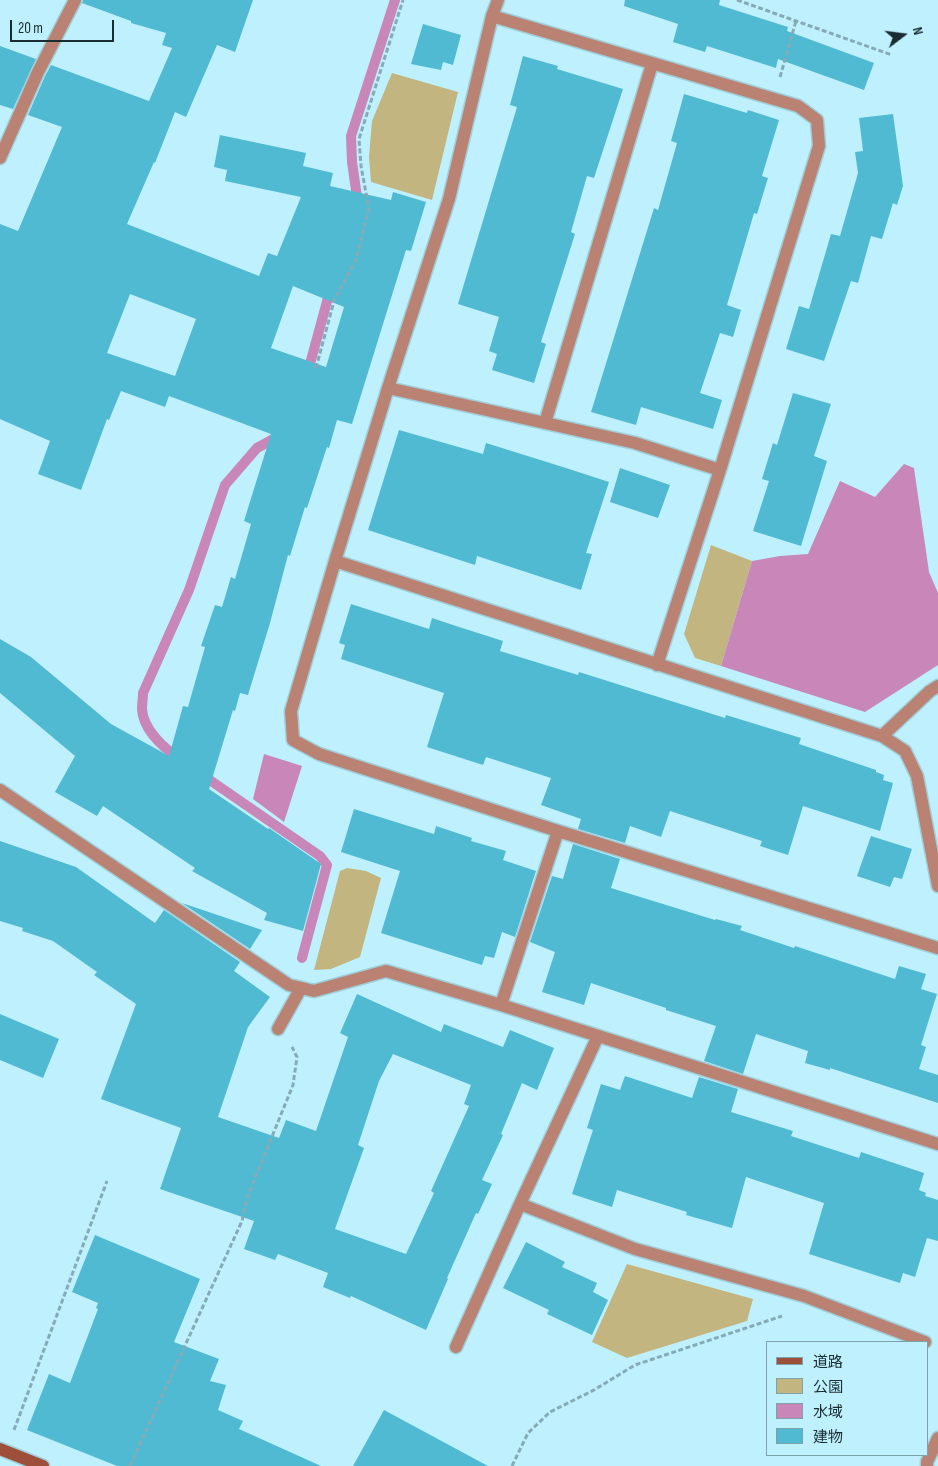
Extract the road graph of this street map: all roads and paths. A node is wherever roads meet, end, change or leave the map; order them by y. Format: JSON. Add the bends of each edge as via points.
{"nodes":[{"id":1,"x":75,"y":0,"type":"edge"},
{"id":2,"x":403,"y":0,"type":"edge"},
{"id":3,"x":498,"y":0,"type":"edge"},
{"id":4,"x":737,"y":0,"type":"edge"},
{"id":5,"x":492,"y":16,"type":"junction"},
{"id":6,"x":796,"y":21,"type":"junction"},
{"id":7,"x":892,"y":55,"type":"dead end"},
{"id":8,"x":652,"y":64,"type":"junction"},
{"id":9,"x":774,"y":99,"type":"junction"},
{"id":10,"x":0,"y":158,"type":"edge"},
{"id":11,"x":316,"y":368,"type":"dead end"},
{"id":12,"x":388,"y":388,"type":"junction"},
{"id":13,"x":545,"y":422,"type":"junction"},
{"id":14,"x":720,"y":470,"type":"junction"},
{"id":15,"x":335,"y":560,"type":"junction"},
{"id":16,"x":657,"y":664,"type":"junction"},
{"id":17,"x":938,"y":686,"type":"edge"},
{"id":18,"x":882,"y":736,"type":"junction"},
{"id":19,"x":0,"y":790,"type":"edge"},
{"id":20,"x":558,"y":831,"type":"junction"},
{"id":21,"x":938,"y":886,"type":"edge"},
{"id":22,"x":938,"y":948,"type":"edge"},
{"id":23,"x":301,"y":988,"type":"junction"},
{"id":24,"x":501,"y":1005,"type":"junction"},
{"id":25,"x":278,"y":1029,"type":"joint"},
{"id":26,"x":598,"y":1036,"type":"junction"},
{"id":27,"x":938,"y":1144,"type":"edge"},
{"id":28,"x":106,"y":1182,"type":"dead end"},
{"id":29,"x":520,"y":1204,"type":"junction"},
{"id":30,"x":804,"y":1296,"type":"junction"},
{"id":31,"x":921,"y":1341,"type":"edge"},
{"id":32,"x":456,"y":1347,"type":"dead end"},
{"id":33,"x":938,"y":1438,"type":"edge"},
{"id":34,"x":3,"y":1450,"type":"edge"},
{"id":35,"x":43,"y":1466,"type":"edge"},
{"id":36,"x":130,"y":1466,"type":"edge"},
{"id":37,"x":512,"y":1466,"type":"edge"},
{"id":38,"x":927,"y":1466,"type":"edge"}],
"edges":[{"from":1,"to":10,"type":"street","via":[[38,72]]},
{"from":2,"to":11,"type":"path","via":[[358,139],[369,209],[356,260],[334,301]]},
{"from":3,"to":5,"type":"street"},
{"from":4,"to":6,"type":"path"},
{"from":5,"to":8,"type":"street"},
{"from":5,"to":12,"type":"street","via":[[449,199]]},
{"from":6,"to":7,"type":"path"},
{"from":6,"to":9,"type":"path"},
{"from":8,"to":9,"type":"street"},
{"from":8,"to":13,"type":"street"},
{"from":9,"to":14,"type":"street","via":[[798,106],[817,120],[818,146]]},
{"from":12,"to":13,"type":"street"},
{"from":12,"to":15,"type":"street"},
{"from":13,"to":14,"type":"street","via":[[635,443]]},
{"from":14,"to":16,"type":"street"},
{"from":15,"to":16,"type":"street"},
{"from":15,"to":20,"type":"street","via":[[291,711],[293,740],[319,754]]},
{"from":16,"to":18,"type":"street"},
{"from":17,"to":18,"type":"street"},
{"from":18,"to":21,"type":"street","via":[[905,751],[917,776]]},
{"from":19,"to":23,"type":"street","via":[[289,984]]},
{"from":20,"to":22,"type":"street"},
{"from":20,"to":24,"type":"street"},
{"from":23,"to":24,"type":"street","via":[[314,991],[386,971]]},
{"from":23,"to":25,"type":"street"},
{"from":24,"to":26,"type":"street"},
{"from":25,"to":36,"type":"path","via":[[288,1038],[297,1057],[293,1086],[247,1198],[242,1221]]},
{"from":26,"to":27,"type":"street"},
{"from":26,"to":29,"type":"street"},
{"from":28,"to":34,"type":"path"},
{"from":29,"to":30,"type":"street","via":[[635,1249]]},
{"from":29,"to":32,"type":"street"},
{"from":30,"to":31,"type":"street"},
{"from":30,"to":37,"type":"path","via":[[785,1315],[635,1365],[550,1412],[528,1433]]},
{"from":33,"to":38,"type":"street"},
{"from":34,"to":35,"type":"main road"}]}
